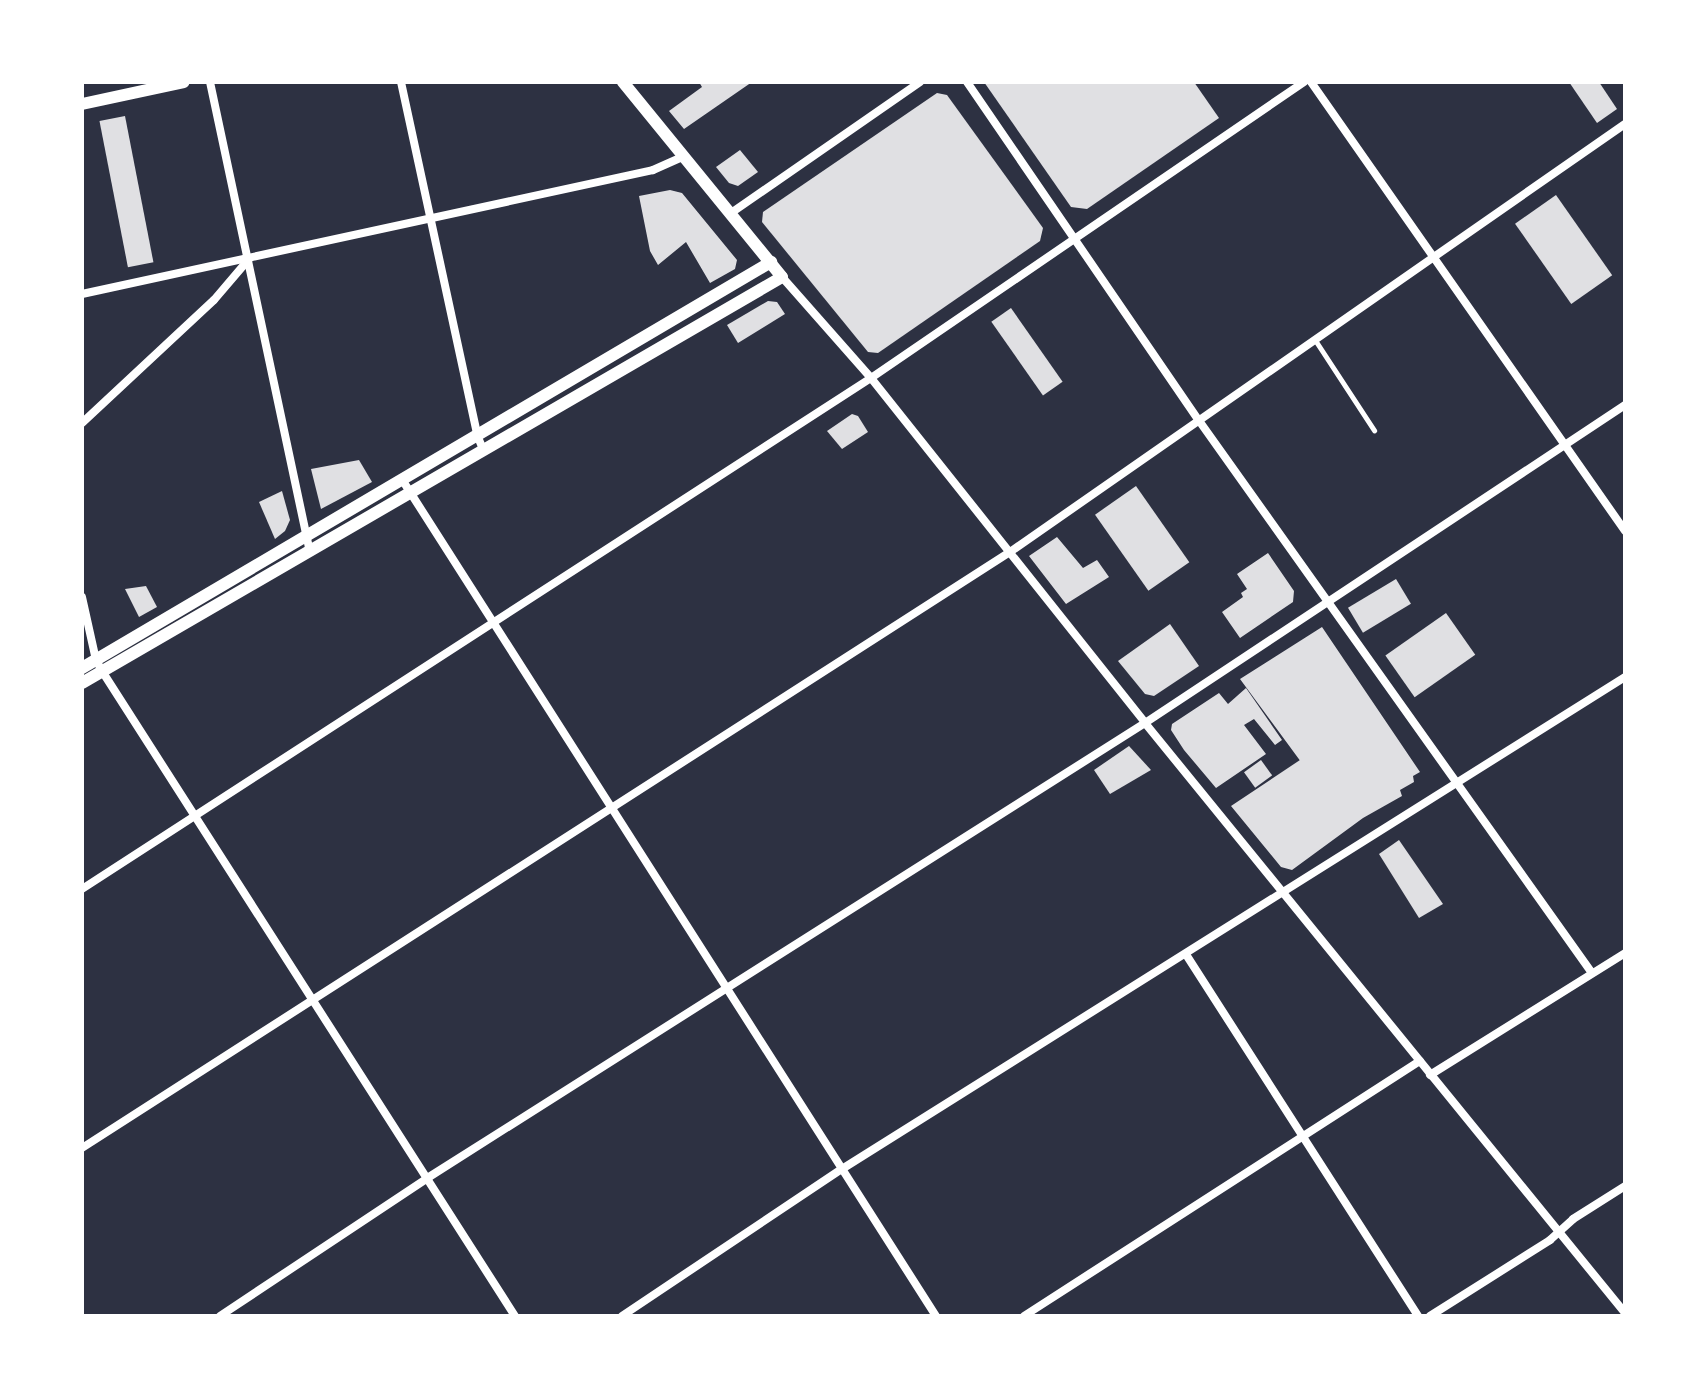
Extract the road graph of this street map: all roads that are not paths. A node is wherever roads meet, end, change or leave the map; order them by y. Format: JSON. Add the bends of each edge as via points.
{"nodes":[{"id":1,"x":184,"y":82,"type":"edge"},
{"id":2,"x":210,"y":82,"type":"edge"},
{"id":3,"x":401,"y":82,"type":"edge"},
{"id":4,"x":623,"y":82,"type":"edge"},
{"id":5,"x":920,"y":82,"type":"edge"},
{"id":6,"x":967,"y":82,"type":"edge"},
{"id":7,"x":1304,"y":82,"type":"edge"},
{"id":8,"x":1311,"y":82,"type":"edge"},
{"id":9,"x":82,"y":104,"type":"edge"},
{"id":10,"x":1625,"y":124,"type":"edge"},
{"id":11,"x":682,"y":157,"type":"junction"},
{"id":12,"x":731,"y":213,"type":"junction"},
{"id":13,"x":431,"y":220,"type":"junction"},
{"id":14,"x":1075,"y":240,"type":"junction"},
{"id":15,"x":1433,"y":256,"type":"junction"},
{"id":16,"x":250,"y":259,"type":"junction"},
{"id":17,"x":771,"y":262,"type":"junction"},
{"id":18,"x":782,"y":277,"type":"junction"},
{"id":19,"x":82,"y":294,"type":"edge"},
{"id":20,"x":1315,"y":340,"type":"junction"},
{"id":21,"x":871,"y":378,"type":"junction"},
{"id":22,"x":1625,"y":405,"type":"edge"},
{"id":23,"x":1200,"y":422,"type":"junction"},
{"id":24,"x":82,"y":423,"type":"edge"},
{"id":25,"x":1374,"y":430,"type":"dead end"},
{"id":26,"x":477,"y":435,"type":"junction"},
{"id":27,"x":1565,"y":445,"type":"junction"},
{"id":28,"x":483,"y":449,"type":"junction"},
{"id":29,"x":406,"y":486,"type":"junction"},
{"id":30,"x":1625,"y":531,"type":"edge"},
{"id":31,"x":306,"y":537,"type":"junction"},
{"id":32,"x":310,"y":551,"type":"junction"},
{"id":33,"x":1010,"y":552,"type":"junction"},
{"id":34,"x":82,"y":597,"type":"edge"},
{"id":35,"x":1328,"y":599,"type":"junction"},
{"id":36,"x":494,"y":624,"type":"junction"},
{"id":37,"x":99,"y":665,"type":"junction"},
{"id":38,"x":82,"y":668,"type":"edge"},
{"id":39,"x":1625,"y":677,"type":"edge"},
{"id":40,"x":82,"y":683,"type":"edge"},
{"id":41,"x":1145,"y":723,"type":"junction"},
{"id":42,"x":1458,"y":784,"type":"junction"},
{"id":43,"x":610,"y":806,"type":"junction"},
{"id":44,"x":193,"y":817,"type":"junction"},
{"id":45,"x":82,"y":889,"type":"edge"},
{"id":46,"x":1283,"y":893,"type":"junction"},
{"id":47,"x":1625,"y":953,"type":"edge"},
{"id":48,"x":1187,"y":956,"type":"junction"},
{"id":49,"x":1592,"y":973,"type":"junction"},
{"id":50,"x":728,"y":989,"type":"junction"},
{"id":51,"x":310,"y":999,"type":"junction"},
{"id":52,"x":1420,"y":1061,"type":"junction"},
{"id":53,"x":1430,"y":1075,"type":"junction"},
{"id":54,"x":1304,"y":1138,"type":"junction"},
{"id":55,"x":82,"y":1148,"type":"edge"},
{"id":56,"x":842,"y":1169,"type":"junction"},
{"id":57,"x":429,"y":1177,"type":"junction"},
{"id":58,"x":1625,"y":1186,"type":"edge"},
{"id":59,"x":1559,"y":1232,"type":"junction"},
{"id":60,"x":1625,"y":1313,"type":"edge"},
{"id":61,"x":220,"y":1316,"type":"edge"},
{"id":62,"x":515,"y":1316,"type":"edge"},
{"id":63,"x":622,"y":1316,"type":"edge"},
{"id":64,"x":936,"y":1316,"type":"edge"},
{"id":65,"x":1024,"y":1316,"type":"edge"},
{"id":66,"x":1418,"y":1316,"type":"edge"},
{"id":67,"x":1430,"y":1316,"type":"edge"}],
"edges":[{"from":1,"to":9,"type":"main road"},
{"from":2,"to":16,"type":"street"},
{"from":3,"to":13,"type":"street"},
{"from":4,"to":11,"type":"main road"},
{"from":5,"to":12,"type":"street"},
{"from":6,"to":14,"type":"street"},
{"from":7,"to":14,"type":"street"},
{"from":8,"to":15,"type":"street"},
{"from":10,"to":15,"type":"street"},
{"from":11,"to":12,"type":"main road"},
{"from":11,"to":13,"type":"street","via":[[653,170]]},
{"from":12,"to":17,"type":"main road"},
{"from":13,"to":16,"type":"street"},
{"from":13,"to":26,"type":"street"},
{"from":14,"to":21,"type":"street"},
{"from":14,"to":23,"type":"street"},
{"from":15,"to":20,"type":"street"},
{"from":15,"to":27,"type":"street"},
{"from":16,"to":19,"type":"street"},
{"from":16,"to":24,"type":"street","via":[[214,300]]},
{"from":16,"to":31,"type":"street"},
{"from":17,"to":18,"type":"main road"},
{"from":17,"to":26,"type":"main road"},
{"from":18,"to":21,"type":"street"},
{"from":18,"to":28,"type":"main road"},
{"from":20,"to":23,"type":"street"},
{"from":20,"to":25,"type":"lane"},
{"from":21,"to":33,"type":"street"},
{"from":21,"to":36,"type":"street"},
{"from":22,"to":27,"type":"street"},
{"from":23,"to":33,"type":"street"},
{"from":23,"to":35,"type":"street"},
{"from":26,"to":28,"type":"street"},
{"from":26,"to":29,"type":"main road"},
{"from":27,"to":30,"type":"street"},
{"from":27,"to":35,"type":"street"},
{"from":28,"to":29,"type":"main road"},
{"from":29,"to":31,"type":"main road"},
{"from":29,"to":32,"type":"main road"},
{"from":29,"to":36,"type":"street"},
{"from":31,"to":32,"type":"street"},
{"from":31,"to":37,"type":"main road"},
{"from":32,"to":37,"type":"main road"},
{"from":33,"to":41,"type":"street"},
{"from":33,"to":43,"type":"street"},
{"from":34,"to":37,"type":"street"},
{"from":35,"to":41,"type":"street"},
{"from":35,"to":42,"type":"street"},
{"from":36,"to":43,"type":"street"},
{"from":36,"to":44,"type":"street"},
{"from":37,"to":38,"type":"main road"},
{"from":37,"to":40,"type":"main road"},
{"from":37,"to":44,"type":"street"},
{"from":39,"to":42,"type":"street"},
{"from":41,"to":46,"type":"street"},
{"from":41,"to":50,"type":"street"},
{"from":42,"to":46,"type":"street"},
{"from":42,"to":49,"type":"street"},
{"from":43,"to":50,"type":"street"},
{"from":43,"to":51,"type":"street"},
{"from":44,"to":45,"type":"street"},
{"from":44,"to":51,"type":"street"},
{"from":46,"to":48,"type":"street"},
{"from":46,"to":52,"type":"street"},
{"from":47,"to":49,"type":"street"},
{"from":48,"to":54,"type":"street"},
{"from":48,"to":56,"type":"street"},
{"from":49,"to":53,"type":"street"},
{"from":50,"to":56,"type":"street"},
{"from":50,"to":57,"type":"street"},
{"from":51,"to":55,"type":"street"},
{"from":51,"to":57,"type":"street"},
{"from":52,"to":53,"type":"street"},
{"from":52,"to":54,"type":"street"},
{"from":53,"to":59,"type":"street"},
{"from":54,"to":65,"type":"street"},
{"from":54,"to":66,"type":"street"},
{"from":56,"to":63,"type":"street"},
{"from":56,"to":64,"type":"street"},
{"from":57,"to":61,"type":"street"},
{"from":57,"to":62,"type":"street"},
{"from":58,"to":59,"type":"street"},
{"from":59,"to":60,"type":"street"},
{"from":59,"to":67,"type":"street"}]}
